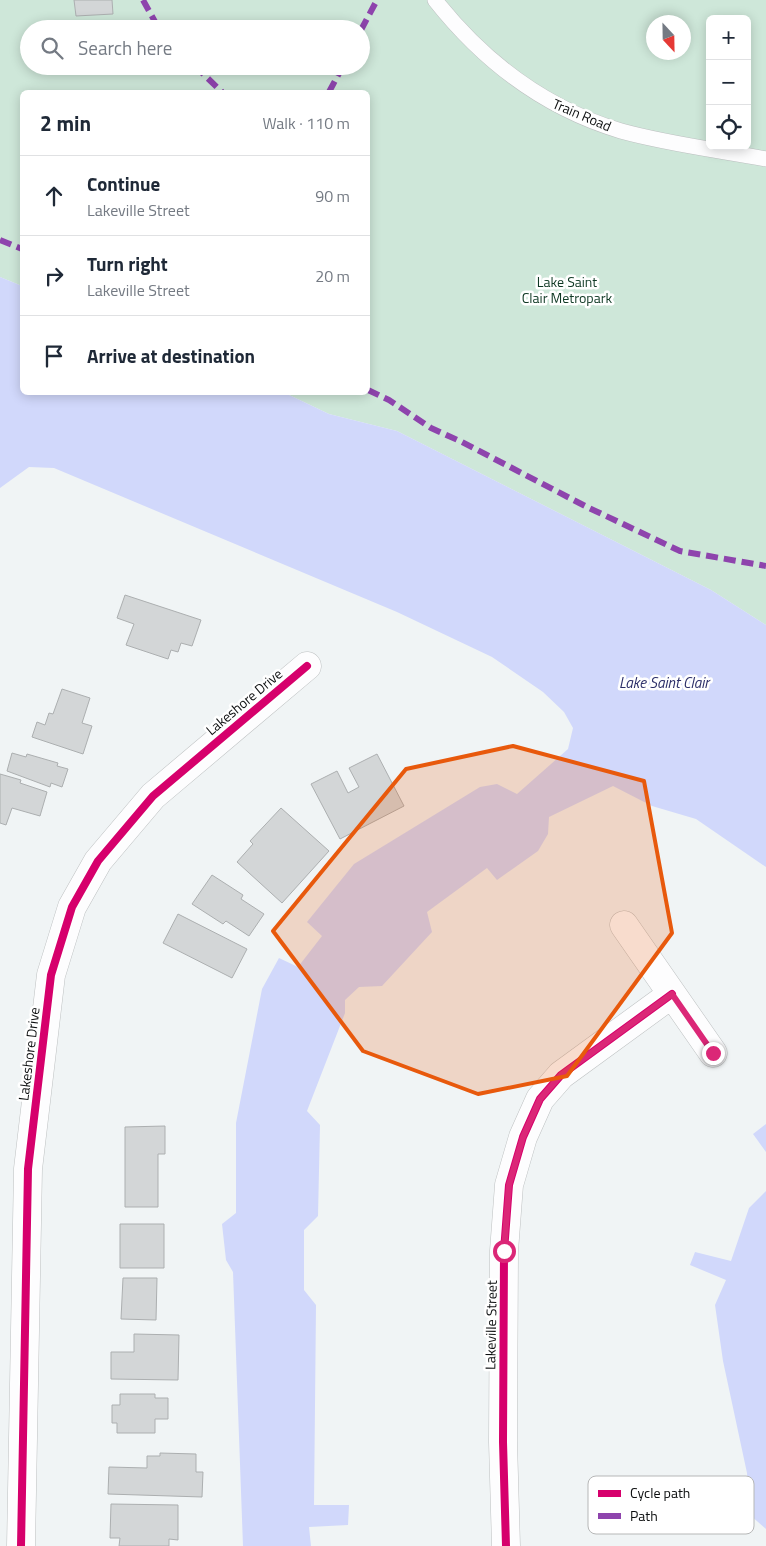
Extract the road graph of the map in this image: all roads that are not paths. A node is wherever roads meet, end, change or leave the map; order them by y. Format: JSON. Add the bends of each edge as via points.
{"nodes":[{"id":1,"x":435,"y":0,"type":"edge"},
{"id":2,"x":766,"y":159,"type":"edge"},
{"id":3,"x":307,"y":666,"type":"dead end"},
{"id":4,"x":624,"y":925,"type":"dead end"},
{"id":5,"x":672,"y":994,"type":"junction"},
{"id":6,"x":713,"y":1053,"type":"dead end"},
{"id":7,"x":22,"y":1546,"type":"edge"},
{"id":8,"x":506,"y":1546,"type":"edge"}],
"edges":[{"from":1,"to":2,"type":"lane","name":"Train Road","via":[[491,61],[532,92],[562,108],[622,131]]},
{"from":3,"to":7,"type":"street","name":"Lakeshore Drive","via":[[153,796],[98,861],[72,907],[51,975],[28,1169]]},
{"from":4,"to":5,"type":"street"},
{"from":5,"to":6,"type":"street"},
{"from":5,"to":8,"type":"street","name":"Lakeville Street","via":[[561,1075],[540,1099],[523,1137],[509,1185],[504,1251]]}]}
